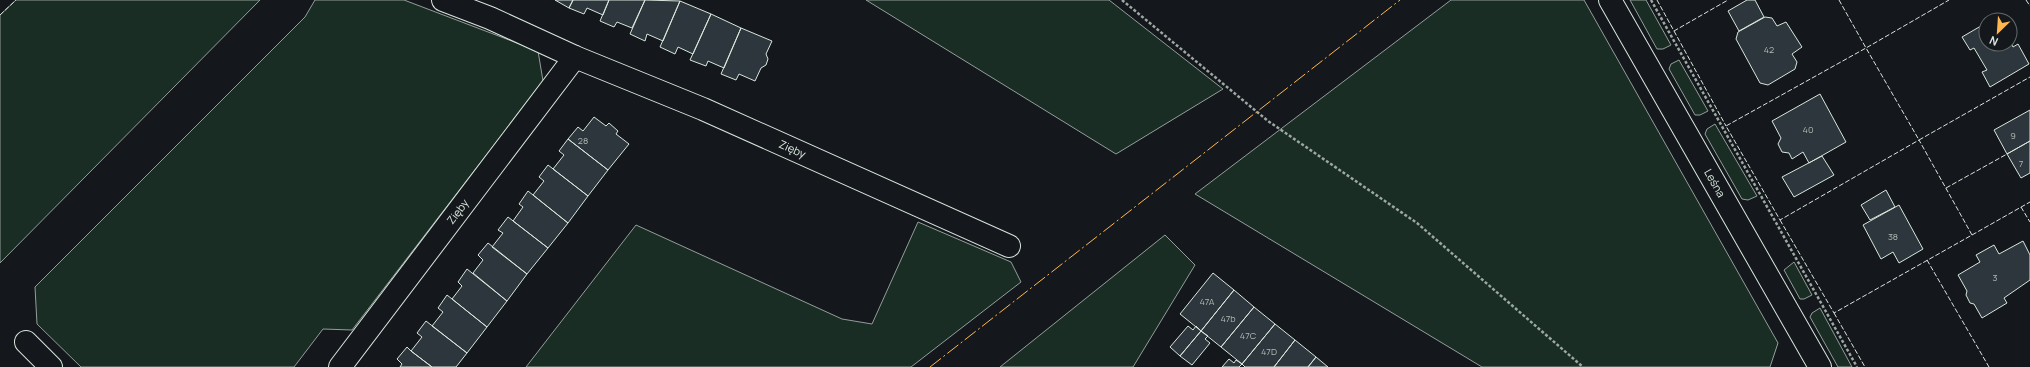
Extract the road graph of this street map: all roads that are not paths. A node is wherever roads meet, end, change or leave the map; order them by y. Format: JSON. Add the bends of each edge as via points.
{"nodes":[{"id":1,"x":443,"y":0,"type":"edge"},
{"id":2,"x":1610,"y":0,"type":"edge"},
{"id":3,"x":575,"y":57,"type":"junction"},
{"id":4,"x":1009,"y":246,"type":"dead end"},
{"id":5,"x":26,"y":342,"type":"dead end"},
{"id":6,"x":51,"y":367,"type":"edge"},
{"id":7,"x":340,"y":367,"type":"edge"},
{"id":8,"x":1820,"y":367,"type":"edge"}],
"edges":[{"from":1,"to":3,"type":"street","name":"Zięby","via":[[490,18]]},
{"from":2,"to":8,"type":"street","name":"Leśna"},
{"from":3,"to":4,"type":"street","name":"Zięby","via":[[703,108]]},
{"from":3,"to":7,"type":"street","name":"Zięby"},
{"from":5,"to":6,"type":"street"}]}
